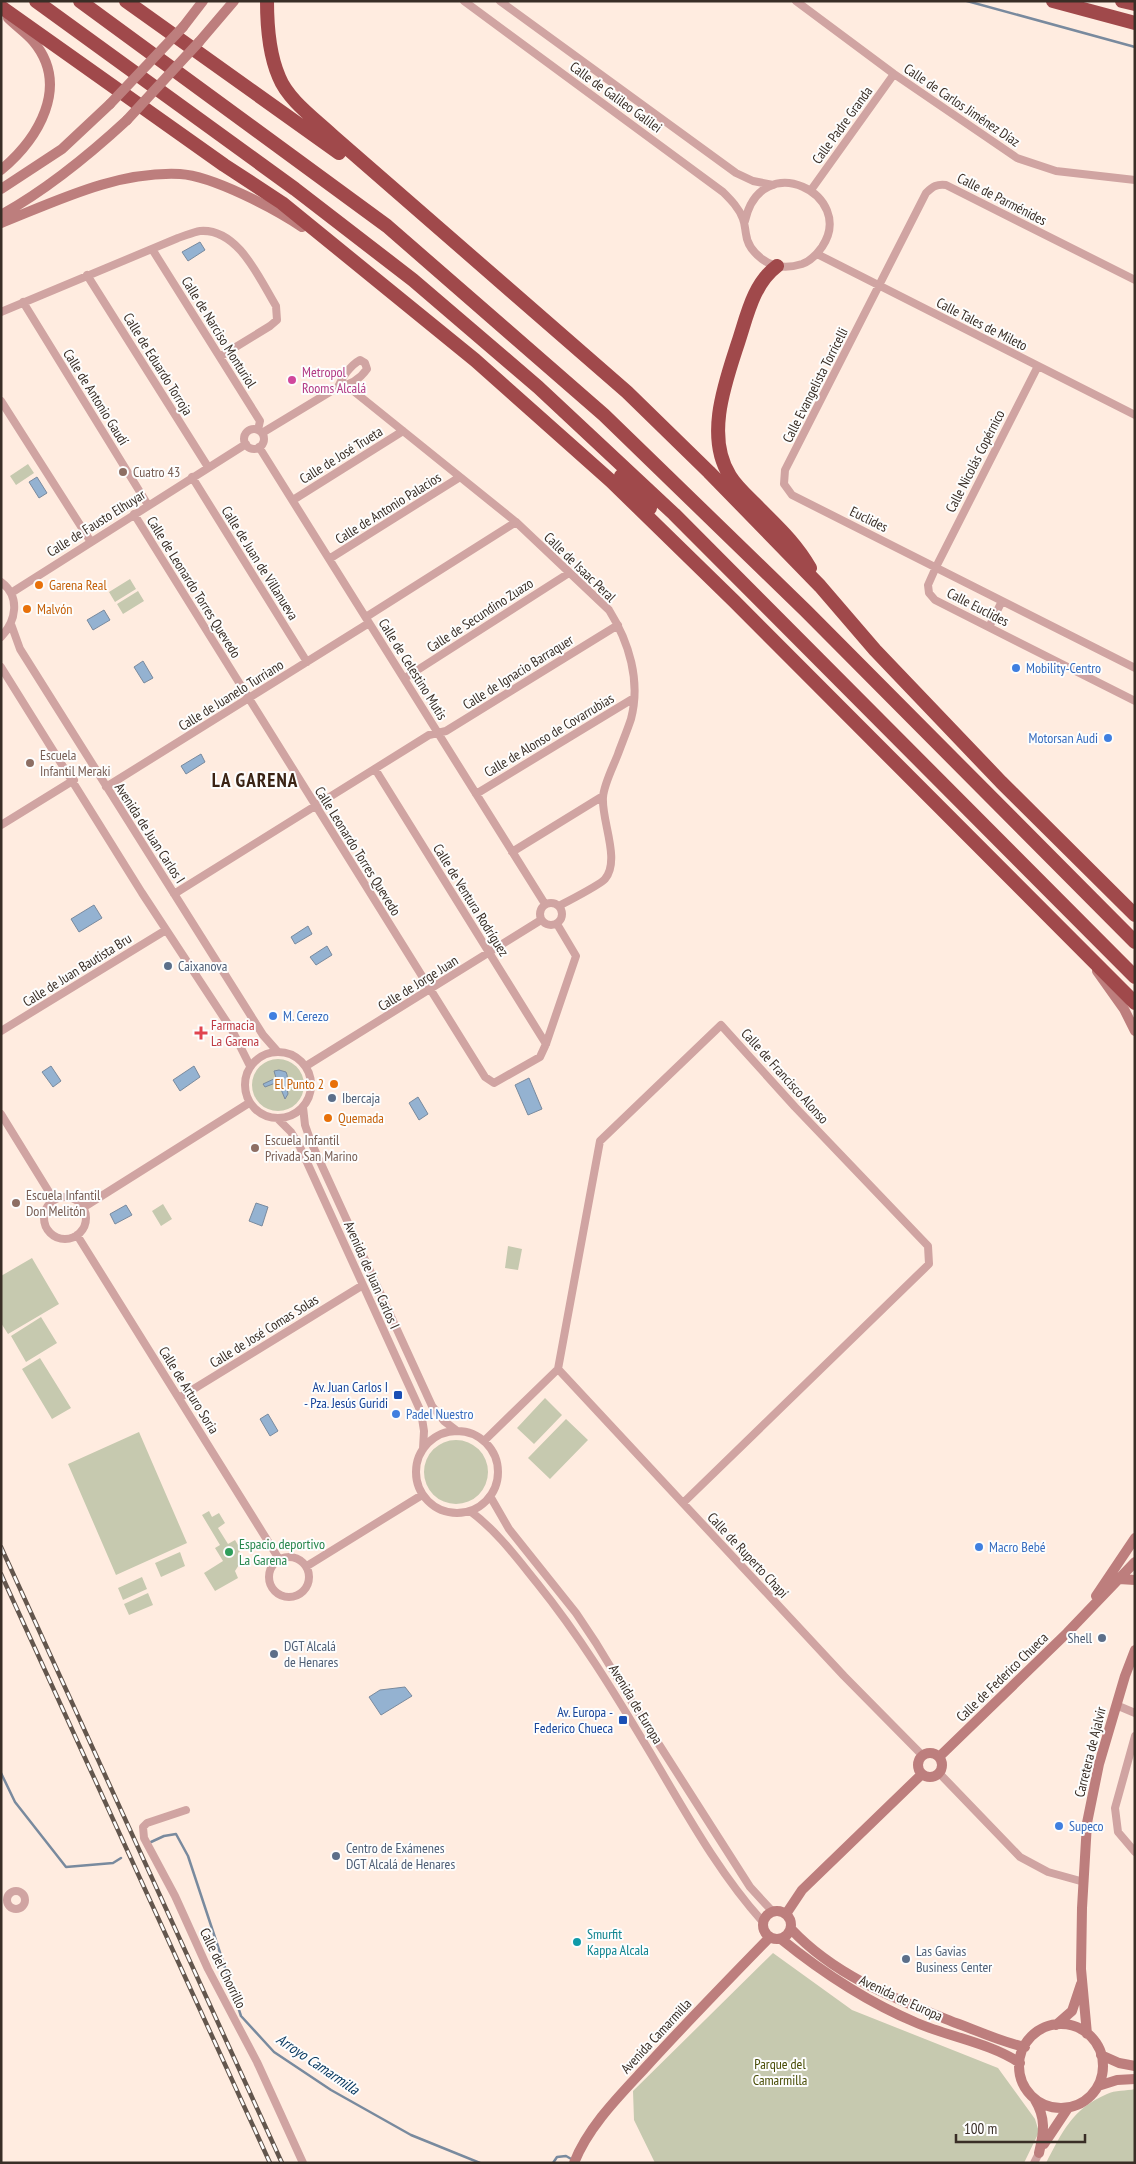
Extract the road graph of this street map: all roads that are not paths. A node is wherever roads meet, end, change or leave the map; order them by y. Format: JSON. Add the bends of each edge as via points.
{"nodes":[{"id":1,"x":36,"y":1,"type":"edge"},
{"id":2,"x":80,"y":1,"type":"edge"},
{"id":3,"x":126,"y":1,"type":"edge"},
{"id":4,"x":204,"y":1,"type":"edge"},
{"id":5,"x":234,"y":1,"type":"edge"},
{"id":6,"x":267,"y":1,"type":"edge"},
{"id":7,"x":464,"y":1,"type":"edge"},
{"id":8,"x":500,"y":1,"type":"edge"},
{"id":9,"x":796,"y":1,"type":"edge"},
{"id":10,"x":1053,"y":1,"type":"edge"},
{"id":11,"x":1122,"y":1,"type":"edge"},
{"id":12,"x":1135,"y":4,"type":"edge"},
{"id":13,"x":1,"y":7,"type":"edge"},
{"id":14,"x":1,"y":13,"type":"edge"},
{"id":15,"x":1135,"y":23,"type":"edge"},
{"id":16,"x":894,"y":74,"type":"junction"},
{"id":17,"x":1,"y":170,"type":"edge"},
{"id":18,"x":1135,"y":180,"type":"edge"},
{"id":19,"x":773,"y":185,"type":"junction"},
{"id":20,"x":1,"y":189,"type":"edge"},
{"id":21,"x":811,"y":190,"type":"junction"},
{"id":22,"x":411,"y":205,"type":"junction"},
{"id":23,"x":1,"y":216,"type":"edge"},
{"id":24,"x":745,"y":221,"type":"junction"},
{"id":25,"x":1,"y":224,"type":"edge"},
{"id":26,"x":152,"y":249,"type":"junction"},
{"id":27,"x":817,"y":254,"type":"junction"},
{"id":28,"x":358,"y":264,"type":"junction"},
{"id":29,"x":777,"y":266,"type":"junction"},
{"id":30,"x":87,"y":275,"type":"junction"},
{"id":31,"x":413,"y":280,"type":"junction"},
{"id":32,"x":1135,"y":280,"type":"edge"},
{"id":33,"x":879,"y":287,"type":"junction"},
{"id":34,"x":23,"y":302,"type":"junction"},
{"id":35,"x":1,"y":312,"type":"edge"},
{"id":36,"x":221,"y":356,"type":"junction"},
{"id":37,"x":1038,"y":366,"type":"junction"},
{"id":38,"x":1,"y":401,"type":"edge"},
{"id":39,"x":1135,"y":415,"type":"edge"},
{"id":40,"x":260,"y":431,"type":"junction"},
{"id":41,"x":403,"y":431,"type":"junction"},
{"id":42,"x":246,"y":444,"type":"junction"},
{"id":43,"x":259,"y":447,"type":"junction"},
{"id":44,"x":208,"y":467,"type":"junction"},
{"id":45,"x":192,"y":477,"type":"junction"},
{"id":46,"x":460,"y":477,"type":"junction"},
{"id":47,"x":792,"y":495,"type":"joint"},
{"id":48,"x":293,"y":500,"type":"junction"},
{"id":49,"x":148,"y":505,"type":"junction"},
{"id":50,"x":134,"y":514,"type":"junction"},
{"id":51,"x":516,"y":522,"type":"junction"},
{"id":52,"x":90,"y":542,"type":"junction"},
{"id":53,"x":329,"y":559,"type":"junction"},
{"id":54,"x":936,"y":567,"type":"junction"},
{"id":55,"x":569,"y":573,"type":"junction"},
{"id":56,"x":1,"y":582,"type":"edge"},
{"id":57,"x":820,"y":586,"type":"junction"},
{"id":58,"x":10,"y":593,"type":"junction"},
{"id":59,"x":734,"y":601,"type":"junction"},
{"id":60,"x":1002,"y":601,"type":"junction"},
{"id":61,"x":368,"y":620,"type":"junction"},
{"id":62,"x":11,"y":624,"type":"junction"},
{"id":63,"x":618,"y":625,"type":"junction"},
{"id":64,"x":989,"y":627,"type":"junction"},
{"id":65,"x":1,"y":637,"type":"edge"},
{"id":66,"x":307,"y":662,"type":"junction"},
{"id":67,"x":1,"y":667,"type":"edge"},
{"id":68,"x":1135,"y":668,"type":"edge"},
{"id":69,"x":405,"y":678,"type":"junction"},
{"id":70,"x":634,"y":698,"type":"junction"},
{"id":71,"x":248,"y":699,"type":"junction"},
{"id":72,"x":1135,"y":701,"type":"edge"},
{"id":73,"x":438,"y":734,"type":"junction"},
{"id":74,"x":375,"y":769,"type":"junction"},
{"id":75,"x":74,"y":780,"type":"junction"},
{"id":76,"x":106,"y":787,"type":"junction"},
{"id":77,"x":476,"y":794,"type":"junction"},
{"id":78,"x":603,"y":796,"type":"junction"},
{"id":79,"x":316,"y":807,"type":"junction"},
{"id":80,"x":1,"y":825,"type":"edge"},
{"id":81,"x":512,"y":852,"type":"junction"},
{"id":82,"x":174,"y":894,"type":"junction"},
{"id":83,"x":545,"y":904,"type":"junction"},
{"id":84,"x":559,"y":906,"type":"junction"},
{"id":85,"x":1135,"y":915,"type":"edge"},
{"id":86,"x":541,"y":920,"type":"junction"},
{"id":87,"x":557,"y":924,"type":"junction"},
{"id":88,"x":166,"y":930,"type":"junction"},
{"id":89,"x":1135,"y":942,"type":"edge"},
{"id":90,"x":490,"y":953,"type":"junction"},
{"id":91,"x":1088,"y":957,"type":"junction"},
{"id":92,"x":1135,"y":977,"type":"edge"},
{"id":93,"x":430,"y":990,"type":"junction"},
{"id":94,"x":1135,"y":1003,"type":"edge"},
{"id":95,"x":1135,"y":1030,"type":"edge"},
{"id":96,"x":1,"y":1031,"type":"edge"},
{"id":97,"x":546,"y":1044,"type":"junction"},
{"id":98,"x":276,"y":1051,"type":"junction"},
{"id":99,"x":250,"y":1066,"type":"junction"},
{"id":100,"x":306,"y":1066,"type":"junction"},
{"id":101,"x":250,"y":1103,"type":"junction"},
{"id":102,"x":303,"y":1107,"type":"junction"},
{"id":103,"x":1,"y":1114,"type":"edge"},
{"id":104,"x":278,"y":1119,"type":"junction"},
{"id":105,"x":54,"y":1200,"type":"junction"},
{"id":106,"x":84,"y":1207,"type":"junction"},
{"id":107,"x":77,"y":1235,"type":"junction"},
{"id":108,"x":363,"y":1285,"type":"junction"},
{"id":109,"x":558,"y":1369,"type":"junction"},
{"id":110,"x":179,"y":1398,"type":"junction"},
{"id":111,"x":458,"y":1431,"type":"junction"},
{"id":112,"x":484,"y":1441,"type":"junction"},
{"id":113,"x":423,"y":1449,"type":"junction"},
{"id":114,"x":422,"y":1495,"type":"junction"},
{"id":115,"x":490,"y":1496,"type":"junction"},
{"id":116,"x":683,"y":1503,"type":"junction"},
{"id":117,"x":470,"y":1511,"type":"junction"},
{"id":118,"x":1135,"y":1538,"type":"edge"},
{"id":119,"x":279,"y":1559,"type":"junction"},
{"id":120,"x":1135,"y":1562,"type":"edge"},
{"id":121,"x":307,"y":1566,"type":"junction"},
{"id":122,"x":1119,"y":1579,"type":"junction"},
{"id":123,"x":1135,"y":1580,"type":"edge"},
{"id":124,"x":1083,"y":1616,"type":"junction"},
{"id":125,"x":1135,"y":1650,"type":"edge"},
{"id":126,"x":1116,"y":1705,"type":"junction"},
{"id":127,"x":1135,"y":1713,"type":"edge"},
{"id":128,"x":1135,"y":1736,"type":"edge"},
{"id":129,"x":922,"y":1755,"type":"junction"},
{"id":130,"x":939,"y":1757,"type":"junction"},
{"id":131,"x":939,"y":1773,"type":"junction"},
{"id":132,"x":922,"y":1774,"type":"junction"},
{"id":133,"x":186,"y":1810,"type":"dead end"},
{"id":134,"x":1135,"y":1852,"type":"edge"},
{"id":135,"x":1084,"y":1882,"type":"junction"},
{"id":136,"x":773,"y":1912,"type":"junction"},
{"id":137,"x":786,"y":1914,"type":"junction"},
{"id":138,"x":763,"y":1922,"type":"junction"},
{"id":139,"x":791,"y":1929,"type":"junction"},
{"id":140,"x":770,"y":1937,"type":"junction"},
{"id":141,"x":781,"y":1939,"type":"junction"},
{"id":142,"x":1081,"y":1983,"type":"junction"},
{"id":143,"x":1056,"y":2025,"type":"junction"},
{"id":144,"x":1087,"y":2034,"type":"junction"},
{"id":145,"x":1025,"y":2046,"type":"junction"},
{"id":146,"x":1101,"y":2055,"type":"junction"},
{"id":147,"x":1020,"y":2063,"type":"junction"},
{"id":148,"x":1135,"y":2066,"type":"edge"},
{"id":149,"x":1135,"y":2079,"type":"edge"},
{"id":150,"x":1098,"y":2086,"type":"junction"},
{"id":151,"x":1035,"y":2099,"type":"junction"},
{"id":152,"x":1068,"y":2108,"type":"junction"},
{"id":153,"x":1039,"y":2153,"type":"junction"},
{"id":154,"x":303,"y":2163,"type":"edge"},
{"id":155,"x":574,"y":2163,"type":"edge"},
{"id":156,"x":1034,"y":2163,"type":"edge"}],
"edges":[{"from":1,"to":31,"type":"highway","via":[[295,189]]},
{"from":2,"to":89,"type":"highway","via":[[387,226],[604,415],[765,571]]},
{"from":3,"to":22,"type":"highway"},
{"from":4,"to":20,"type":"street","bridge":true,"via":[[110,104],[62,149]]},
{"from":5,"to":23,"type":"street","bridge":true,"via":[[128,120],[79,164]]},
{"from":6,"to":22,"type":"highway","via":[[270,50],[279,78],[291,96]]},
{"from":7,"to":24,"type":"street","name":"Calle de Galileo Galilei","via":[[723,192],[737,206]]},
{"from":8,"to":19,"type":"street","name":"Calle de Galileo Galilei","via":[[736,173]]},
{"from":9,"to":16,"type":"street","name":"Calle de Carlos Jiménez Díaz"},
{"from":10,"to":15,"type":"highway"},
{"from":11,"to":12,"type":"highway"},
{"from":13,"to":28,"type":"highway","via":[[282,203]]},
{"from":14,"to":17,"type":"street","via":[[33,42],[44,58],[50,91],[46,113],[33,138]]},
{"from":16,"to":18,"type":"street","name":"Calle de Carlos Jiménez Díaz","via":[[1017,158],[1056,171]]},
{"from":16,"to":21,"type":"street","name":"Calle Padre Granda"},
{"from":19,"to":21,"type":"street","via":[[786,182]]},
{"from":19,"to":24,"type":"street","via":[[753,199]]},
{"from":21,"to":27,"type":"street","via":[[822,200],[828,214],[826,242]]},
{"from":22,"to":57,"type":"highway","via":[[627,392]]},
{"from":24,"to":29,"type":"street","via":[[746,236],[752,250]]},
{"from":25,"to":28,"type":"street","via":[[103,183],[140,175],[182,174],[214,183],[277,210]]},
{"from":26,"to":30,"type":"street"},
{"from":26,"to":36,"type":"street","name":"Calle de Narciso Monturiol"},
{"from":26,"to":36,"type":"street","via":[[199,231],[213,232],[239,247],[276,306],[277,320]]},
{"from":27,"to":29,"type":"street","via":[[806,263],[792,267]]},
{"from":27,"to":33,"type":"street","name":"Calle Tales de Mileto"},
{"from":28,"to":59,"type":"highway","via":[[571,444]]},
{"from":29,"to":57,"type":"highway","via":[[756,291],[726,380],[719,412],[721,449],[730,475],[798,548]]},
{"from":30,"to":34,"type":"street"},
{"from":30,"to":44,"type":"street","name":"Calle de Eduardo Torroja"},
{"from":31,"to":59,"type":"highway","via":[[455,328],[538,398],[623,478]]},
{"from":31,"to":92,"type":"highway","via":[[538,386],[674,514]]},
{"from":32,"to":33,"type":"street","name":"Calle de Parménides","via":[[946,185],[938,184],[926,193]]},
{"from":33,"to":37,"type":"street","name":"Calle Tales de Mileto"},
{"from":33,"to":47,"type":"street","name":"Calle Evangelista Torricelli","via":[[785,470],[784,484]]},
{"from":34,"to":35,"type":"street"},
{"from":34,"to":49,"type":"street","name":"Calle de Antonio Gaudí"},
{"from":36,"to":40,"type":"street","name":"Calle de Narciso Monturiol","via":[[260,420]]},
{"from":37,"to":39,"type":"street","name":"Calle Tales de Mileto"},
{"from":37,"to":54,"type":"street","name":"Calle Nicolás Copérnico"},
{"from":38,"to":52,"type":"street"},
{"from":40,"to":41,"type":"street","name":"Calle de Isaac Peral","via":[[342,386]]},
{"from":40,"to":42,"type":"street","via":[[248,431]]},
{"from":40,"to":43,"type":"street","via":[[264,438]]},
{"from":41,"to":46,"type":"street","name":"Calle de Isaac Peral"},
{"from":41,"to":48,"type":"street","name":"Calle de José Trueta"},
{"from":42,"to":43,"type":"street","via":[[254,449]]},
{"from":42,"to":44,"type":"street","name":"Calle de Fausto Elhuyar"},
{"from":43,"to":48,"type":"street","name":"Calle de Celestino Mutis"},
{"from":44,"to":45,"type":"street","name":"Calle de Fausto Elhuyar"},
{"from":45,"to":49,"type":"street","name":"Calle de Fausto Elhuyar"},
{"from":45,"to":66,"type":"street","name":"Calle de Juan de Villanueva"},
{"from":46,"to":51,"type":"street","name":"Calle de Isaac Peral"},
{"from":46,"to":53,"type":"street","name":"Calle de Antonio Palacios"},
{"from":47,"to":54,"type":"street","name":"Euclides"},
{"from":48,"to":53,"type":"street","name":"Calle de Celestino Mutis"},
{"from":49,"to":50,"type":"street","name":"Calle de Fausto Elhuyar"},
{"from":50,"to":52,"type":"street","name":"Calle de Fausto Elhuyar"},
{"from":50,"to":71,"type":"street","name":"Calle de Leonardo Torres Quevedo"},
{"from":51,"to":55,"type":"street","name":"Calle de Isaac Peral"},
{"from":51,"to":61,"type":"street","name":"Calle de Juanelo Turriano"},
{"from":52,"to":58,"type":"street","name":"Calle de Fausto Elhuyar"},
{"from":53,"to":61,"type":"street","name":"Calle de Celestino Mutis"},
{"from":54,"to":60,"type":"street","name":"Calle Euclides"},
{"from":54,"to":64,"type":"street","name":"Calle Euclides","via":[[928,585],[935,600]]},
{"from":55,"to":63,"type":"street","name":"Calle de Isaac Peral","via":[[608,610]]},
{"from":55,"to":69,"type":"street","name":"Calle de Secundino Zuazo"},
{"from":56,"to":58,"type":"street"},
{"from":57,"to":85,"type":"highway","via":[[875,650],[1001,782]]},
{"from":58,"to":62,"type":"street","via":[[15,611]]},
{"from":59,"to":91,"type":"highway"},
{"from":60,"to":64,"type":"street"},
{"from":60,"to":68,"type":"street","name":"Calle Euclides"},
{"from":61,"to":66,"type":"street","name":"Calle de Juanelo Turriano"},
{"from":61,"to":69,"type":"street","name":"Calle de Celestino Mutis"},
{"from":62,"to":65,"type":"street"},
{"from":62,"to":76,"type":"street","name":"Avenida de Juan Carlos I","via":[[20,649]]},
{"from":63,"to":70,"type":"street","name":"Calle de Isaac Peral","via":[[629,650]]},
{"from":63,"to":73,"type":"street","name":"Calle de Ignacio Barraquer"},
{"from":64,"to":72,"type":"street","name":"Calle Euclides"},
{"from":66,"to":71,"type":"street","name":"Calle de Juanelo Turriano"},
{"from":67,"to":75,"type":"street"},
{"from":69,"to":73,"type":"street","name":"Calle de Celestino Mutis"},
{"from":70,"to":77,"type":"street","name":"Calle de Alonso de Covarrubias"},
{"from":70,"to":78,"type":"street","name":"Calle de Isaac Peral","via":[[631,719]]},
{"from":71,"to":76,"type":"street","name":"Calle de Juanelo Turriano"},
{"from":71,"to":79,"type":"street","name":"Calle Leonardo Torres Quevedo"},
{"from":73,"to":74,"type":"street","name":"Calle de Ignacio Barraquer","via":[[428,735]]},
{"from":73,"to":77,"type":"street","name":"Calle de Celestino Mutis"},
{"from":74,"to":79,"type":"street","name":"Calle de Ignacio Barraquer"},
{"from":74,"to":90,"type":"street","name":"Calle de Ventura Rodríguez"},
{"from":75,"to":80,"type":"street"},
{"from":75,"to":88,"type":"street"},
{"from":76,"to":82,"type":"street","name":"Avenida de Juan Carlos I"},
{"from":77,"to":81,"type":"street","name":"Calle de Celestino Mutis"},
{"from":78,"to":81,"type":"street"},
{"from":78,"to":84,"type":"street","name":"Calle de Isaac Peral","via":[[611,863],[605,879]]},
{"from":79,"to":82,"type":"street","name":"Calle de Ignacio Barraquer"},
{"from":79,"to":93,"type":"street","name":"Calle Leonardo Torres Quevedo"},
{"from":81,"to":83,"type":"street","name":"Calle de Celestino Mutis"},
{"from":82,"to":98,"type":"street","name":"Avenida de Juan Carlos I","via":[[263,1036]]},
{"from":83,"to":84,"type":"street"},
{"from":83,"to":86,"type":"street","via":[[541,909]]},
{"from":84,"to":87,"type":"street","via":[[562,913]]},
{"from":86,"to":87,"type":"street","via":[[545,924]]},
{"from":86,"to":90,"type":"street","name":"Calle de Jorge Juan"},
{"from":87,"to":97,"type":"street","via":[[576,956]]},
{"from":88,"to":96,"type":"street","name":"Calle de Juan Bautista Bru"},
{"from":88,"to":99,"type":"street","via":[[232,1030]]},
{"from":90,"to":93,"type":"street","name":"Calle de Jorge Juan"},
{"from":90,"to":97,"type":"street","name":"Calle de Ventura Rodríguez"},
{"from":91,"to":94,"type":"highway"},
{"from":91,"to":95,"type":"street"},
{"from":93,"to":97,"type":"street","name":"Calle Leonardo Torres Quevedo","via":[[485,1076],[494,1083],[540,1057]]},
{"from":93,"to":100,"type":"street","name":"Calle de Jorge Juan"},
{"from":98,"to":99,"type":"street","via":[[257,1058]]},
{"from":98,"to":100,"type":"street","via":[[298,1058]]},
{"from":99,"to":101,"type":"street","via":[[244,1084]]},
{"from":100,"to":102,"type":"street","via":[[312,1087]]},
{"from":101,"to":104,"type":"street","via":[[267,1117]]},
{"from":101,"to":106,"type":"street"},
{"from":102,"to":104,"type":"street"},
{"from":102,"to":111,"type":"street","name":"Avenida de Juan Carlos I","via":[[311,1142],[432,1406]]},
{"from":103,"to":105,"type":"street"},
{"from":104,"to":108,"type":"street","name":"Avenida de Juan Carlos I","via":[[300,1147]]},
{"from":105,"to":106,"type":"street","via":[[67,1197]]},
{"from":105,"to":107,"type":"street","via":[[46,1210],[48,1229],[64,1239]]},
{"from":106,"to":107,"type":"street","via":[[85,1226]]},
{"from":107,"to":110,"type":"street","name":"Calle de Arturo Soria"},
{"from":108,"to":110,"type":"street","name":"Calle de José Comas Solas"},
{"from":108,"to":113,"type":"street","name":"Avenida de Juan Carlos I","via":[[421,1412]]},
{"from":109,"to":112,"type":"street"},
{"from":109,"to":116,"type":"street","name":"Calle de Ruperto Chapí"},
{"from":109,"to":116,"type":"street","name":"Calle de Francisco Alonso","via":[[600,1141],[721,1025],[928,1246],[929,1264]]},
{"from":110,"to":119,"type":"street","name":"Calle de Arturo Soria"},
{"from":111,"to":112,"type":"street"},
{"from":111,"to":113,"type":"street","via":[[443,1433]]},
{"from":112,"to":115,"type":"street","via":[[494,1456],[498,1474]]},
{"from":113,"to":114,"type":"street","via":[[417,1460],[416,1472]]},
{"from":114,"to":117,"type":"street","via":[[443,1511],[456,1514]]},
{"from":114,"to":121,"type":"street"},
{"from":115,"to":117,"type":"street"},
{"from":115,"to":136,"type":"street","name":"Avenida de Europa","via":[[509,1529],[596,1642],[750,1887]]},
{"from":116,"to":129,"type":"street","name":"Calle de Ruperto Chapí"},
{"from":117,"to":138,"type":"street","name":"Avenida de Europa","via":[[500,1537],[567,1620],[702,1839],[739,1895]]},
{"from":118,"to":124,"type":"street"},
{"from":119,"to":121,"type":"street","via":[[285,1556],[297,1558]]},
{"from":119,"to":121,"type":"street","via":[[270,1569],[269,1582],[276,1593],[283,1596],[302,1592],[309,1580]]},
{"from":120,"to":122,"type":"street"},
{"from":122,"to":123,"type":"street"},
{"from":122,"to":124,"type":"street"},
{"from":124,"to":130,"type":"street","name":"Calle de Federico Chueca"},
{"from":125,"to":126,"type":"street","name":"Carretera de Ajalvir"},
{"from":126,"to":127,"type":"street"},
{"from":126,"to":135,"type":"street","name":"Carretera de Ajalvir","via":[[1087,1823]]},
{"from":128,"to":134,"type":"street","via":[[1116,1808],[1118,1832]]},
{"from":129,"to":130,"type":"street","via":[[931,1752]]},
{"from":129,"to":132,"type":"street","via":[[918,1764]]},
{"from":130,"to":131,"type":"street","via":[[942,1765]]},
{"from":131,"to":132,"type":"street","via":[[930,1777]]},
{"from":131,"to":135,"type":"street","via":[[1020,1857],[1048,1872]]},
{"from":132,"to":137,"type":"street","via":[[802,1890]]},
{"from":133,"to":154,"type":"street","name":"Calle del Chorrillo","via":[[147,1823],[143,1827],[144,1838],[257,2062]]},
{"from":135,"to":142,"type":"street","name":"Carretera de Ajalvir"},
{"from":136,"to":137,"type":"street"},
{"from":136,"to":138,"type":"street"},
{"from":137,"to":139,"type":"street","via":[[791,1921]]},
{"from":138,"to":140,"type":"street","via":[[764,1931]]},
{"from":139,"to":141,"type":"street"},
{"from":139,"to":145,"type":"street","name":"Avenida de Europa","via":[[853,1979],[920,2009]]},
{"from":140,"to":141,"type":"street"},
{"from":140,"to":155,"type":"street","name":"Avenida Camarmilla","via":[[615,2101]]},
{"from":141,"to":147,"type":"street","name":"Avenida de Europa","via":[[847,1988],[916,2023]]},
{"from":142,"to":143,"type":"street","name":"Carretera de Ajalvir","via":[[1072,2011]]},
{"from":142,"to":144,"type":"street","name":"Carretera de Ajalvir"},
{"from":143,"to":144,"type":"street","via":[[1072,2026]]},
{"from":143,"to":145,"type":"street","via":[[1032,2036]]},
{"from":144,"to":146,"type":"street"},
{"from":145,"to":147,"type":"street"},
{"from":146,"to":148,"type":"street"},
{"from":146,"to":150,"type":"street","via":[[1103,2065]]},
{"from":147,"to":151,"type":"street","via":[[1022,2079]]},
{"from":149,"to":150,"type":"street"},
{"from":150,"to":152,"type":"street","via":[[1085,2100]]},
{"from":151,"to":152,"type":"street","via":[[1051,2107]]},
{"from":151,"to":153,"type":"street","via":[[1044,2117]]},
{"from":152,"to":153,"type":"street"},
{"from":153,"to":156,"type":"street"}]}
